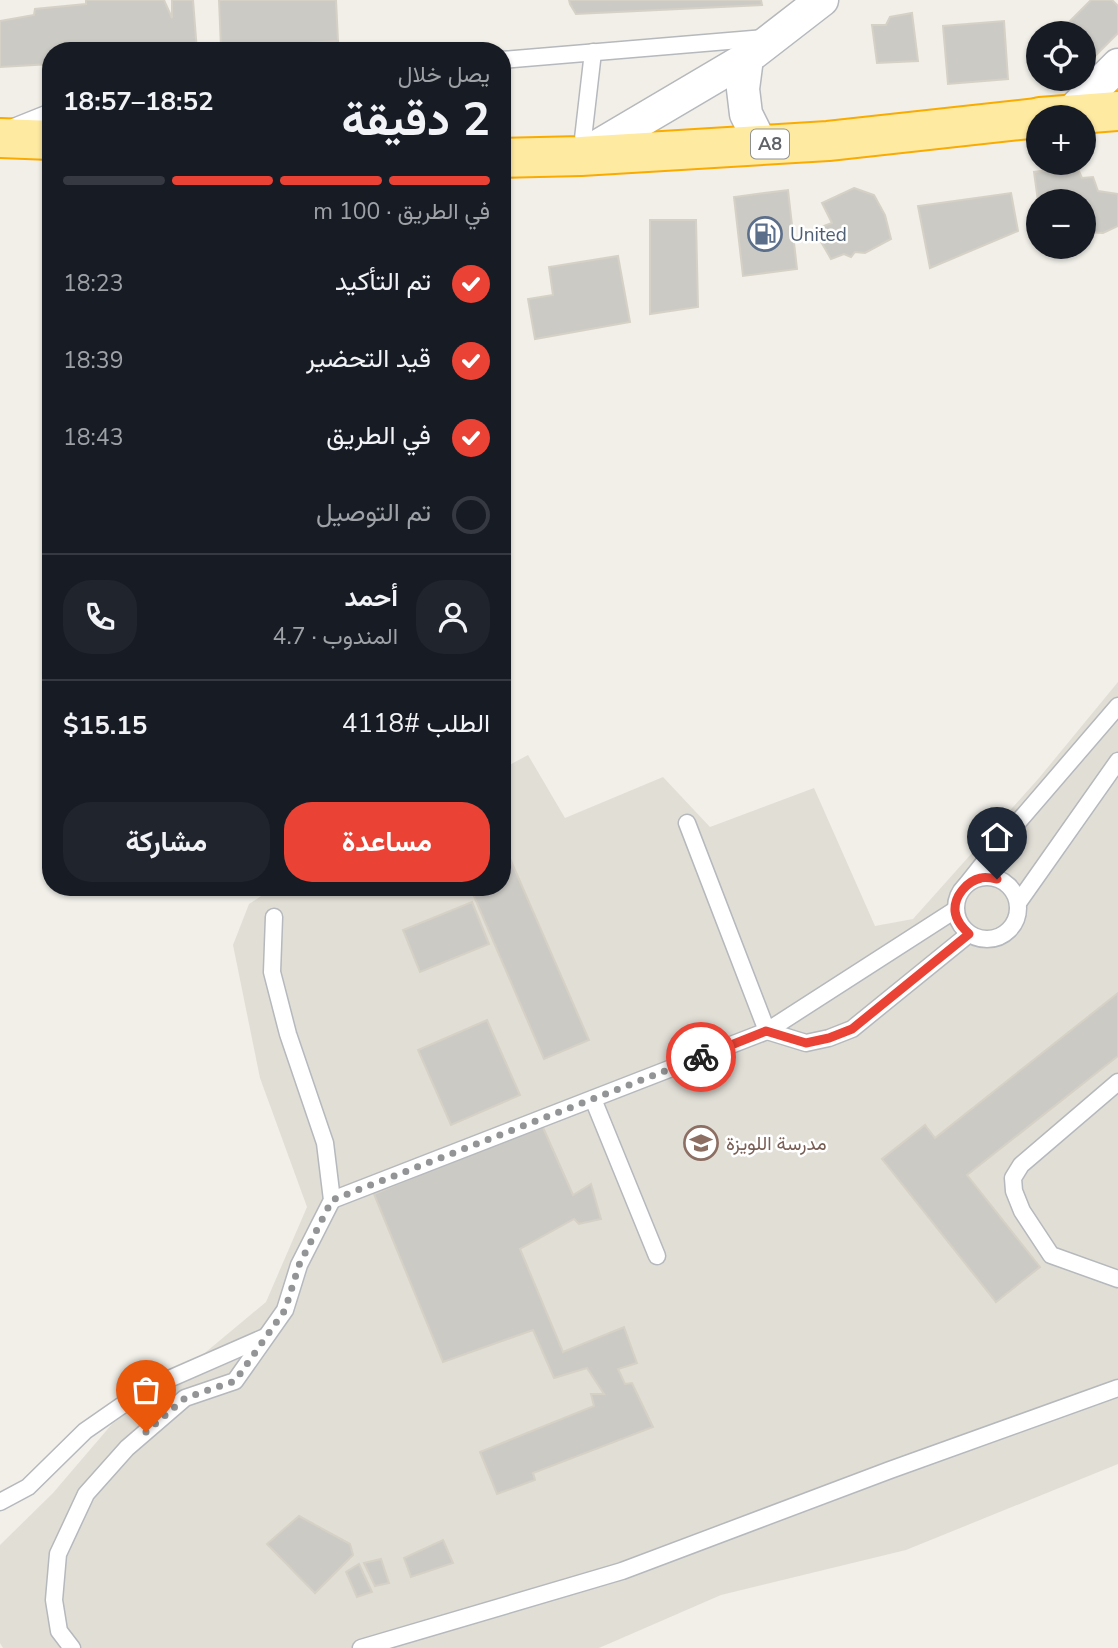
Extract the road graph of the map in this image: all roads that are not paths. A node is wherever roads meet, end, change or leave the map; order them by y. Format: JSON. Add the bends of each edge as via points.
{"nodes":[{"id":1,"x":822,"y":0,"type":"edge"},
{"id":2,"x":774,"y":37,"type":"junction"},
{"id":3,"x":593,"y":52,"type":"junction"},
{"id":4,"x":747,"y":58,"type":"junction"},
{"id":5,"x":511,"y":59,"type":"edge"},
{"id":6,"x":1118,"y":65,"type":"edge"},
{"id":7,"x":1064,"y":105,"type":"edge"},
{"id":8,"x":1118,"y":111,"type":"edge"},
{"id":9,"x":42,"y":113,"type":"edge"},
{"id":10,"x":1096,"y":113,"type":"edge"},
{"id":11,"x":1026,"y":119,"type":"edge"},
{"id":12,"x":0,"y":133,"type":"edge"},
{"id":13,"x":0,"y":138,"type":"edge"},
{"id":14,"x":42,"y":140,"type":"edge"},
{"id":15,"x":761,"y":144,"type":"junction"},
{"id":16,"x":581,"y":156,"type":"junction"},
{"id":17,"x":511,"y":158,"type":"edge"},
{"id":18,"x":1118,"y":706,"type":"edge"},
{"id":19,"x":1118,"y":761,"type":"edge"},
{"id":20,"x":687,"y":822,"type":"dead end"},
{"id":21,"x":967,"y":884,"type":"junction"},
{"id":22,"x":1018,"y":903,"type":"junction"},
{"id":23,"x":955,"y":910,"type":"junction"},
{"id":24,"x":274,"y":917,"type":"dead end"},
{"id":25,"x":969,"y":934,"type":"junction"},
{"id":26,"x":766,"y":1031,"type":"junction"},
{"id":27,"x":1118,"y":1082,"type":"edge"},
{"id":28,"x":593,"y":1099,"type":"junction"},
{"id":29,"x":332,"y":1200,"type":"junction"},
{"id":30,"x":657,"y":1256,"type":"dead end"},
{"id":31,"x":1118,"y":1279,"type":"edge"},
{"id":32,"x":267,"y":1336,"type":"junction"},
{"id":33,"x":1118,"y":1388,"type":"edge"},
{"id":34,"x":0,"y":1502,"type":"edge"},
{"id":35,"x":72,"y":1648,"type":"edge"},
{"id":36,"x":361,"y":1648,"type":"edge"}],
"edges":[{"from":1,"to":2,"type":"street"},
{"from":2,"to":3,"type":"lane"},
{"from":2,"to":4,"type":"street"},
{"from":3,"to":5,"type":"lane"},
{"from":3,"to":16,"type":"lane"},
{"from":4,"to":15,"type":"street","via":[[746,114]]},
{"from":4,"to":16,"type":"street"},
{"from":6,"to":7,"type":"street"},
{"from":8,"to":10,"type":"highway","number":"A8"},
{"from":9,"to":12,"type":"lane"},
{"from":11,"to":15,"type":"highway","number":"A8"},
{"from":13,"to":14,"type":"highway"},
{"from":15,"to":16,"type":"highway","number":"A8"},
{"from":16,"to":17,"type":"highway","number":"A8"},
{"from":18,"to":21,"type":"lane"},
{"from":19,"to":22,"type":"lane"},
{"from":20,"to":26,"type":"lane"},
{"from":21,"to":22,"type":"lane","via":[[981,878],[997,879],[1011,888]]},
{"from":21,"to":23,"type":"lane"},
{"from":22,"to":25,"type":"lane","via":[[1010,930],[998,938]]},
{"from":23,"to":25,"type":"lane"},
{"from":23,"to":26,"type":"lane"},
{"from":24,"to":29,"type":"lane","via":[[272,972],[326,1143]]},
{"from":25,"to":26,"type":"lane","via":[[852,1029],[806,1043]]},
{"from":26,"to":28,"type":"lane"},
{"from":27,"to":31,"type":"lane","via":[[1021,1165],[1013,1178],[1022,1211],[1052,1255]]},
{"from":28,"to":29,"type":"lane"},
{"from":28,"to":30,"type":"lane"},
{"from":29,"to":32,"type":"lane","via":[[299,1265],[285,1310]]},
{"from":32,"to":34,"type":"lane","via":[[144,1390],[85,1431],[29,1487]]},
{"from":32,"to":35,"type":"lane","via":[[235,1381],[185,1398],[127,1448],[86,1494],[58,1554],[54,1600],[59,1631]]},
{"from":33,"to":36,"type":"lane","via":[[622,1571]]}]}
